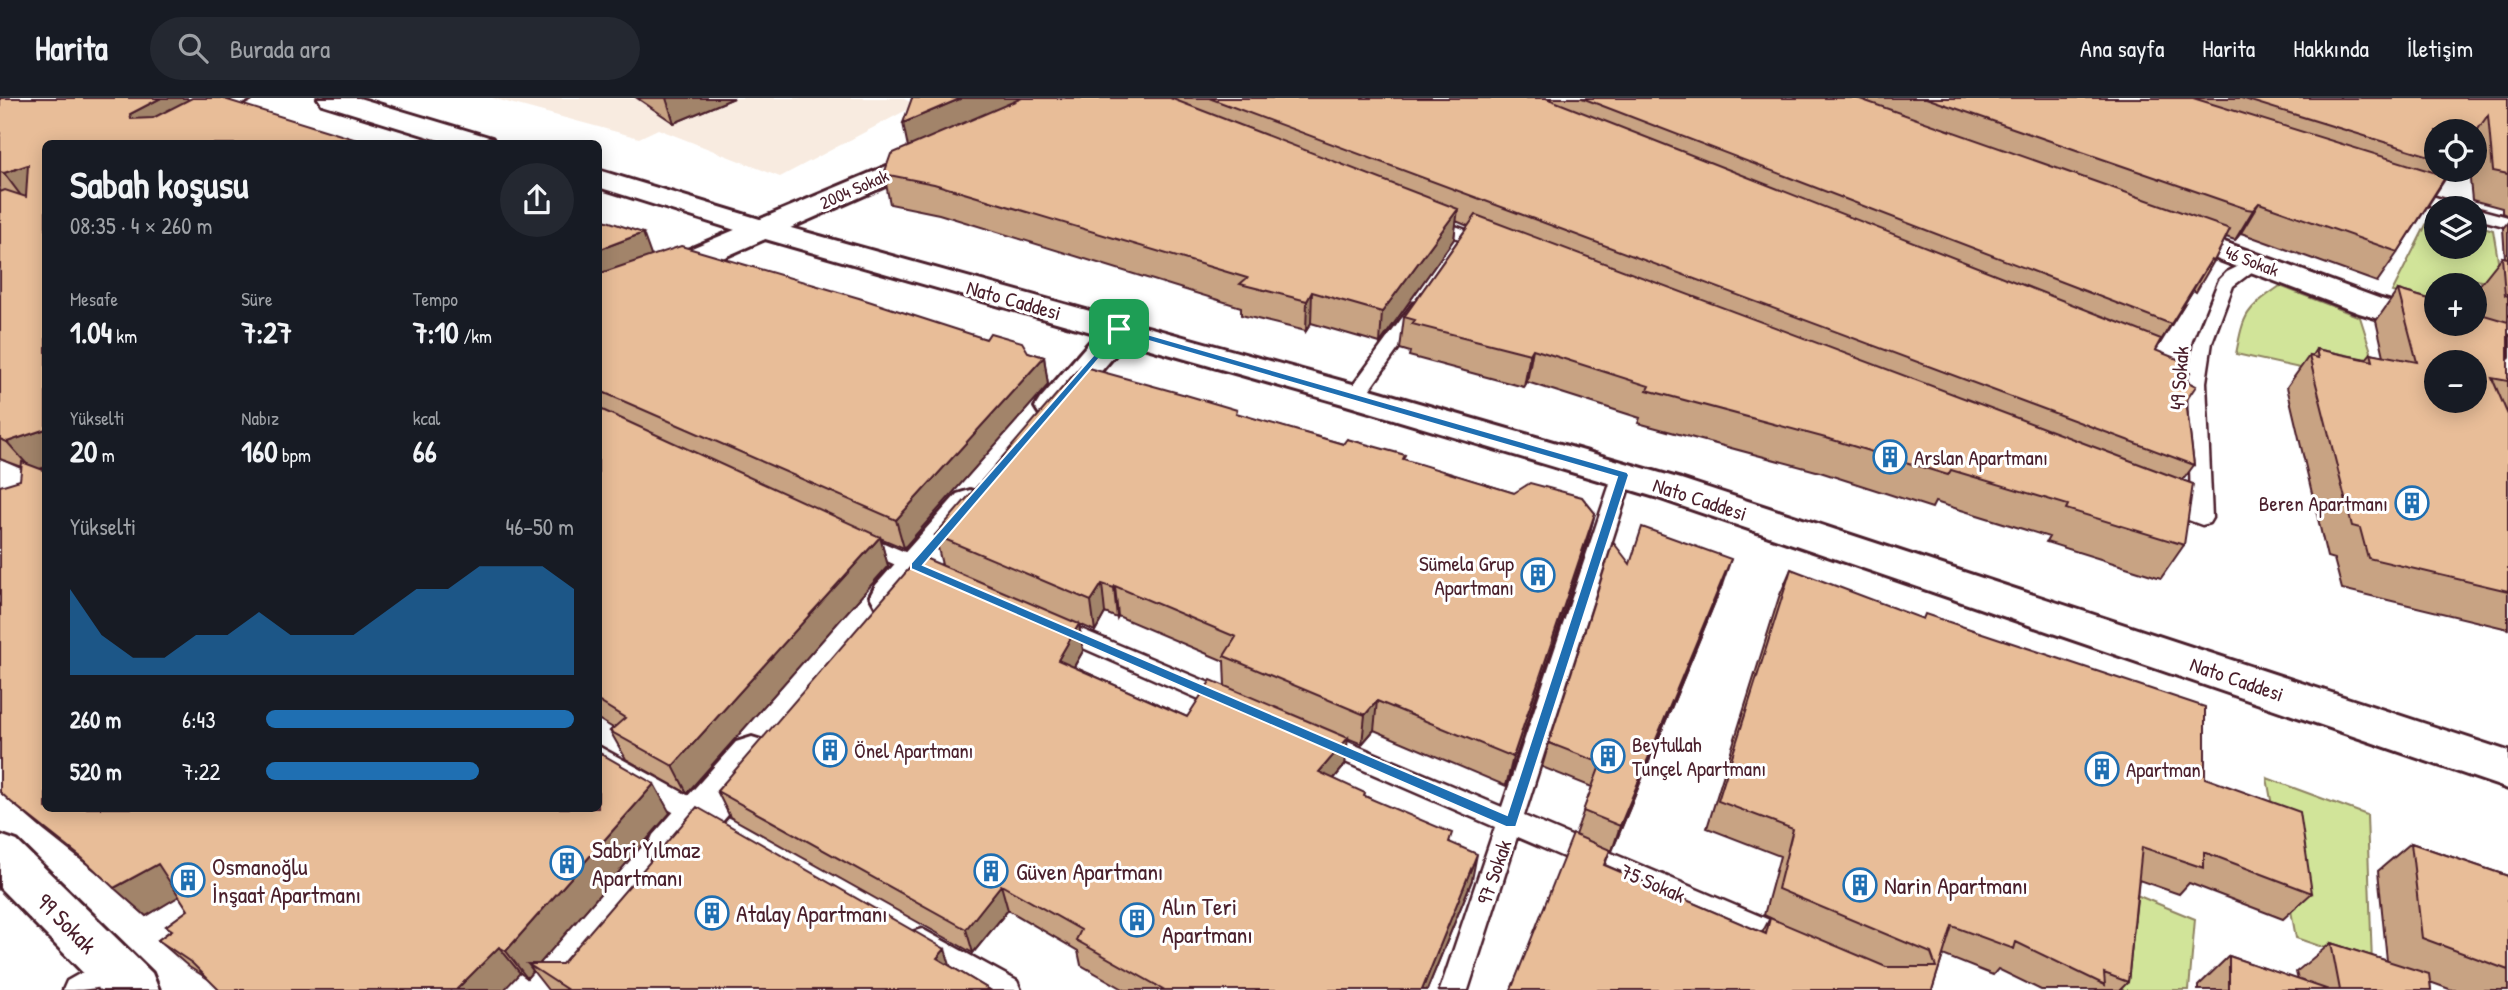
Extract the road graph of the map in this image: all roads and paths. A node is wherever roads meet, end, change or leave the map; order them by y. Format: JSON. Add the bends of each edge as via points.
{"nodes":[{"id":1,"x":246,"y":98,"type":"edge"},
{"id":2,"x":331,"y":98,"type":"edge"},
{"id":3,"x":198,"y":122,"type":"edge"},
{"id":4,"x":469,"y":140,"type":"edge"},
{"id":5,"x":950,"y":147,"type":"edge"},
{"id":6,"x":602,"y":179,"type":"edge"},
{"id":7,"x":2384,"y":186,"type":"edge"},
{"id":8,"x":2424,"y":198,"type":"edge"},
{"id":9,"x":1416,"y":216,"type":"edge"},
{"id":10,"x":2487,"y":216,"type":"edge"},
{"id":11,"x":2140,"y":220,"type":"edge"},
{"id":12,"x":2508,"y":222,"type":"edge"},
{"id":13,"x":762,"y":229,"type":"junction"},
{"id":14,"x":1468,"y":236,"type":"junction"},
{"id":15,"x":1506,"y":251,"type":"edge"},
{"id":16,"x":1454,"y":256,"type":"edge"},
{"id":17,"x":2257,"y":262,"type":"junction"},
{"id":18,"x":602,"y":294,"type":"edge"},
{"id":19,"x":1425,"y":297,"type":"edge"},
{"id":20,"x":1119,"y":329,"type":"junction"},
{"id":21,"x":2506,"y":352,"type":"edge"},
{"id":22,"x":1355,"y":396,"type":"junction"},
{"id":23,"x":1024,"y":440,"type":"edge"},
{"id":24,"x":997,"y":471,"type":"edge"},
{"id":25,"x":0,"y":472,"type":"edge"},
{"id":26,"x":1623,"y":475,"type":"junction"},
{"id":27,"x":42,"y":492,"type":"edge"},
{"id":28,"x":42,"y":494,"type":"edge"},
{"id":29,"x":2150,"y":498,"type":"edge"},
{"id":30,"x":0,"y":509,"type":"edge"},
{"id":31,"x":839,"y":531,"type":"edge"},
{"id":32,"x":928,"y":572,"type":"junction"},
{"id":33,"x":1042,"y":621,"type":"edge"},
{"id":34,"x":862,"y":628,"type":"edge"},
{"id":35,"x":1245,"y":708,"type":"edge"},
{"id":36,"x":1296,"y":730,"type":"edge"},
{"id":37,"x":772,"y":732,"type":"edge"},
{"id":38,"x":602,"y":758,"type":"edge"},
{"id":39,"x":2508,"y":770,"type":"edge"},
{"id":40,"x":712,"y":821,"type":"junction"},
{"id":41,"x":1511,"y":823,"type":"junction"},
{"id":42,"x":0,"y":856,"type":"edge"},
{"id":43,"x":647,"y":876,"type":"edge"},
{"id":44,"x":901,"y":929,"type":"edge"},
{"id":45,"x":1813,"y":952,"type":"edge"},
{"id":46,"x":108,"y":983,"type":"edge"},
{"id":47,"x":1007,"y":990,"type":"edge"},
{"id":48,"x":1454,"y":990,"type":"edge"}],
"edges":[{"from":1,"to":3,"type":"lane"},
{"from":2,"to":4,"type":"main road"},
{"from":5,"to":13,"type":"main road","name":"2004 Sokak"},
{"from":6,"to":13,"type":"main road","name":"Nato Caddesi"},
{"from":7,"to":8,"type":"lane"},
{"from":9,"to":14,"type":"lane"},
{"from":10,"to":12,"type":"lane"},
{"from":11,"to":17,"type":"main road","name":"46 Sokak"},
{"from":13,"to":18,"type":"main road","name":"2004 Sokak"},
{"from":13,"to":20,"type":"main road","name":"Nato Caddesi"},
{"from":14,"to":15,"type":"lane"},
{"from":14,"to":16,"type":"lane"},
{"from":17,"to":21,"type":"main road","name":"46 Sokak"},
{"from":17,"to":29,"type":"lane","name":"49 Sokak","via":[[2225,284],[2191,379],[2202,518]]},
{"from":19,"to":22,"type":"lane"},
{"from":20,"to":22,"type":"main road","name":"Nato Caddesi"},
{"from":20,"to":23,"type":"main road"},
{"from":22,"to":26,"type":"main road","name":"Nato Caddesi"},
{"from":24,"to":32,"type":"main road"},
{"from":25,"to":27,"type":"main road"},
{"from":26,"to":39,"type":"main road","name":"Nato Caddesi"},
{"from":26,"to":41,"type":"lane","name":"97 Sokak"},
{"from":28,"to":30,"type":"main road"},
{"from":31,"to":32,"type":"lane"},
{"from":32,"to":34,"type":"main road"},
{"from":33,"to":35,"type":"lane"},
{"from":36,"to":41,"type":"lane","name":"75 Sokak"},
{"from":37,"to":40,"type":"main road"},
{"from":38,"to":40,"type":"lane"},
{"from":40,"to":43,"type":"main road"},
{"from":41,"to":45,"type":"lane","name":"75 Sokak"},
{"from":41,"to":48,"type":"lane","name":"97 Sokak"},
{"from":42,"to":46,"type":"main road","name":"99 Sokak"},
{"from":44,"to":47,"type":"lane"}]}
